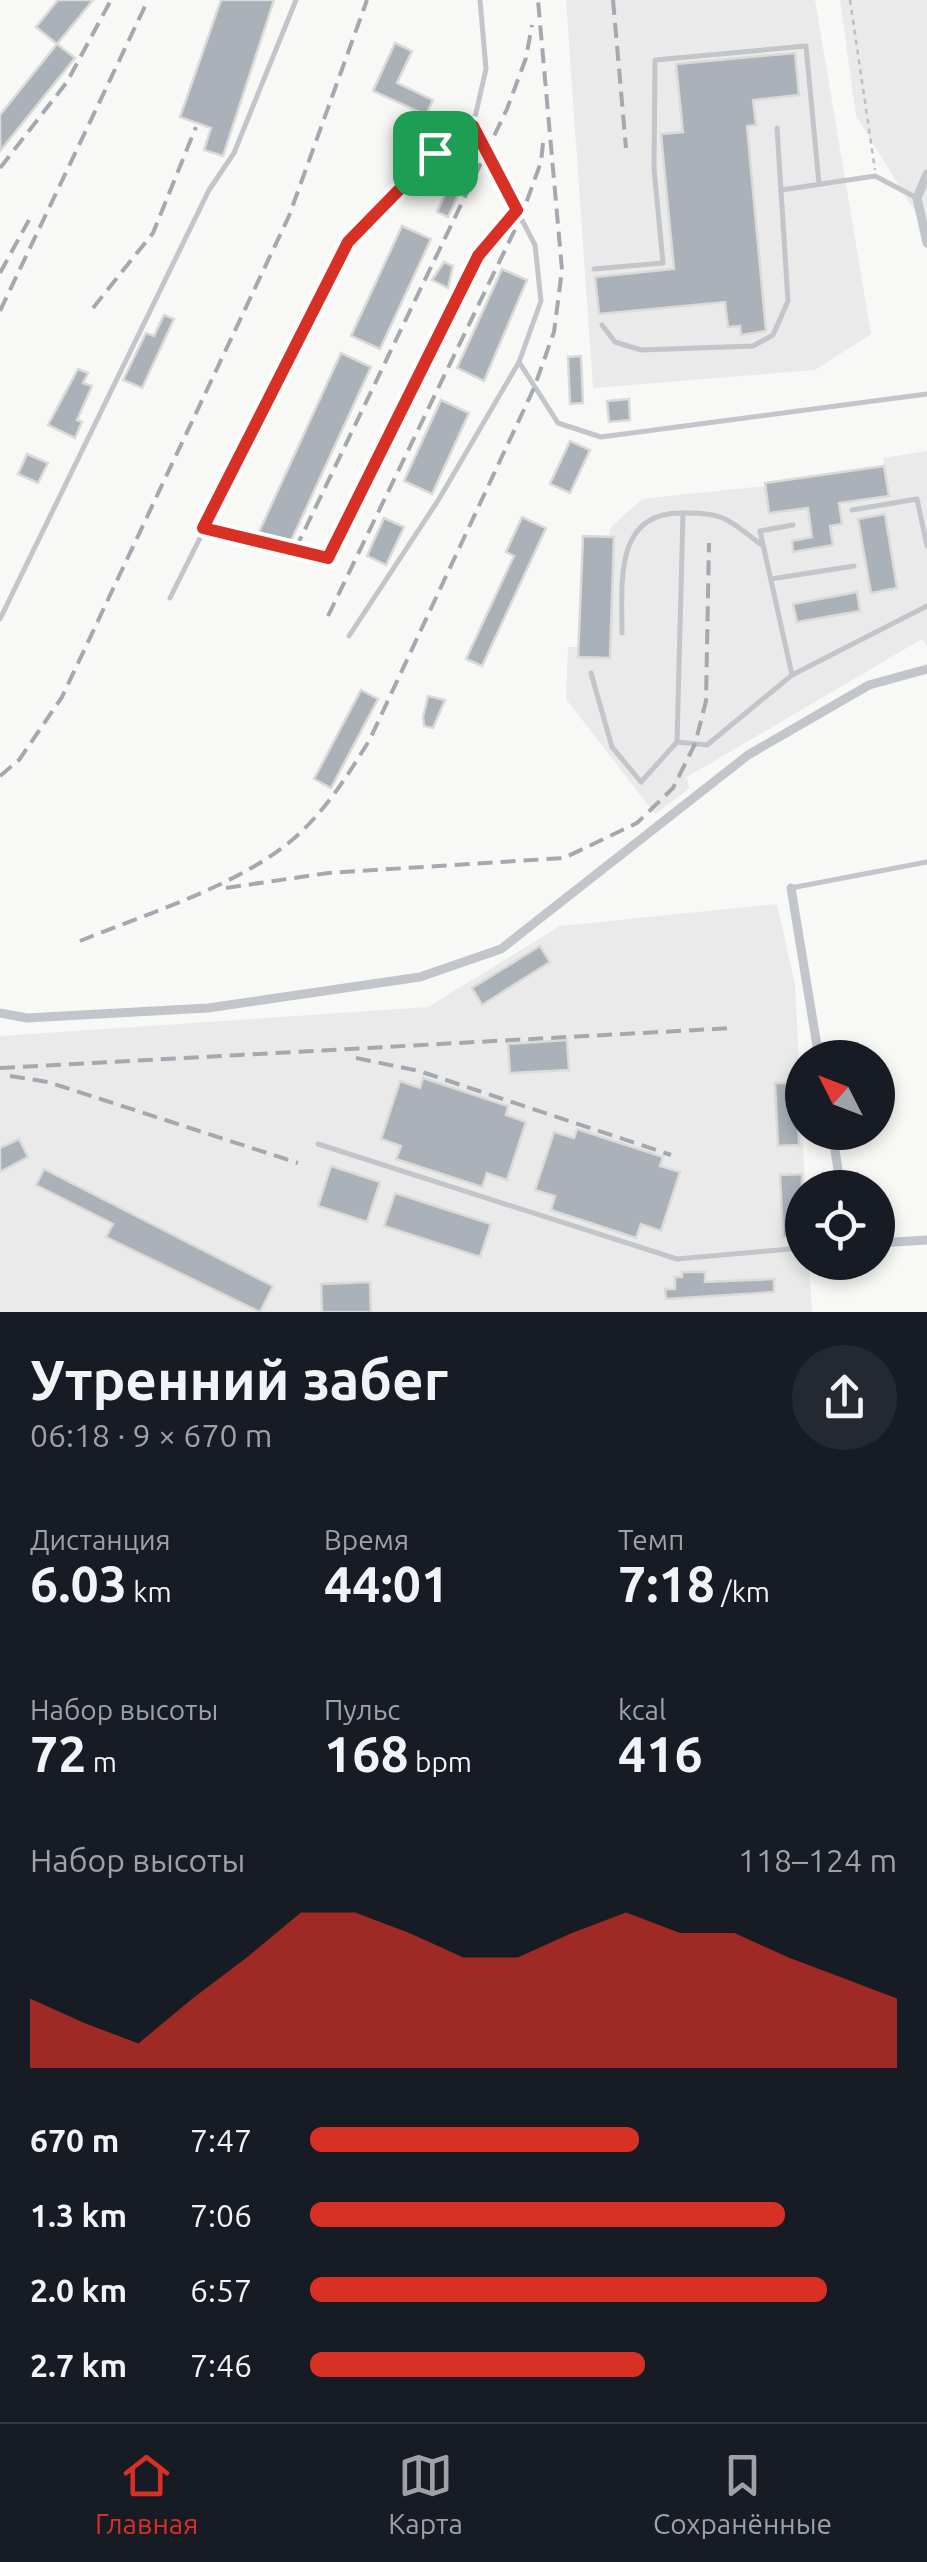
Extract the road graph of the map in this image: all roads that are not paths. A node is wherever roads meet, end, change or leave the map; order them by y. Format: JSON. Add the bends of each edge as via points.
{"nodes":[{"id":1,"x":296,"y":0,"type":"edge"},
{"id":2,"x":480,"y":0,"type":"edge"},
{"id":3,"x":473,"y":126,"type":"junction"},
{"id":4,"x":777,"y":128,"type":"dead end"},
{"id":5,"x":927,"y":174,"type":"edge"},
{"id":6,"x":819,"y":184,"type":"junction"},
{"id":7,"x":781,"y":190,"type":"junction"},
{"id":8,"x":916,"y":198,"type":"junction"},
{"id":9,"x":517,"y":210,"type":"junction"},
{"id":10,"x":927,"y":243,"type":"edge"},
{"id":11,"x":594,"y":269,"type":"dead end"},
{"id":12,"x":602,"y":325,"type":"dead end"},
{"id":13,"x":518,"y":362,"type":"junction"},
{"id":14,"x":927,"y":394,"type":"edge"},
{"id":15,"x":852,"y":510,"type":"dead end"},
{"id":16,"x":684,"y":512,"type":"junction"},
{"id":17,"x":793,"y":525,"type":"dead end"},
{"id":18,"x":203,"y":528,"type":"junction"},
{"id":19,"x":763,"y":546,"type":"junction"},
{"id":20,"x":927,"y":546,"type":"edge"},
{"id":21,"x":854,"y":566,"type":"dead end"},
{"id":22,"x":770,"y":579,"type":"junction"},
{"id":23,"x":170,"y":598,"type":"dead end"},
{"id":24,"x":927,"y":606,"type":"edge"},
{"id":25,"x":0,"y":619,"type":"edge"},
{"id":26,"x":622,"y":633,"type":"dead end"},
{"id":27,"x":349,"y":636,"type":"dead end"},
{"id":28,"x":927,"y":668,"type":"edge"},
{"id":29,"x":591,"y":673,"type":"dead end"},
{"id":30,"x":792,"y":676,"type":"junction"},
{"id":31,"x":677,"y":742,"type":"junction"},
{"id":32,"x":927,"y":862,"type":"edge"},
{"id":33,"x":791,"y":888,"type":"joint"},
{"id":34,"x":0,"y":1014,"type":"edge"},
{"id":35,"x":816,"y":1040,"type":"edge"},
{"id":36,"x":318,"y":1144,"type":"dead end"},
{"id":37,"x":927,"y":1240,"type":"edge"},
{"id":38,"x":895,"y":1242,"type":"edge"},
{"id":39,"x":785,"y":1249,"type":"edge"}],
"edges":[{"from":1,"to":25,"type":"lane","via":[[234,153],[208,190]]},
{"from":2,"to":3,"type":"lane","via":[[486,69]]},
{"from":3,"to":9,"type":"lane"},
{"from":3,"to":18,"type":"lane","via":[[435,153],[348,242]]},
{"from":4,"to":7,"type":"lane"},
{"from":5,"to":8,"type":"street"},
{"from":6,"to":7,"type":"lane"},
{"from":6,"to":8,"type":"lane","via":[[876,176]]},
{"from":6,"to":11,"type":"lane","via":[[806,46],[655,60],[654,170],[663,263]]},
{"from":7,"to":12,"type":"lane","via":[[788,301],[773,335],[752,346],[641,350],[615,342]]},
{"from":8,"to":10,"type":"street"},
{"from":9,"to":13,"type":"lane","via":[[536,244],[541,301]]},
{"from":9,"to":18,"type":"lane","via":[[478,256],[328,558]]},
{"from":13,"to":14,"type":"lane","via":[[558,423],[600,436]]},
{"from":13,"to":27,"type":"lane","via":[[440,499]]},
{"from":15,"to":20,"type":"lane","via":[[917,498]]},
{"from":16,"to":19,"type":"lane","via":[[718,512]]},
{"from":16,"to":26,"type":"lane","via":[[657,513],[638,524],[622,572]]},
{"from":16,"to":31,"type":"lane"},
{"from":17,"to":19,"type":"lane","via":[[760,531]]},
{"from":18,"to":23,"type":"lane"},
{"from":19,"to":22,"type":"lane"},
{"from":21,"to":22,"type":"lane"},
{"from":22,"to":30,"type":"lane"},
{"from":24,"to":30,"type":"lane"},
{"from":28,"to":34,"type":"street","via":[[868,685],[748,755],[501,949],[420,978],[208,1008]]},
{"from":29,"to":31,"type":"lane","via":[[612,747],[641,782]]},
{"from":30,"to":31,"type":"lane","via":[[707,745]]},
{"from":32,"to":33,"type":"lane"},
{"from":33,"to":35,"type":"street"},
{"from":36,"to":39,"type":"lane","via":[[676,1259]]},
{"from":37,"to":38,"type":"street"}]}
